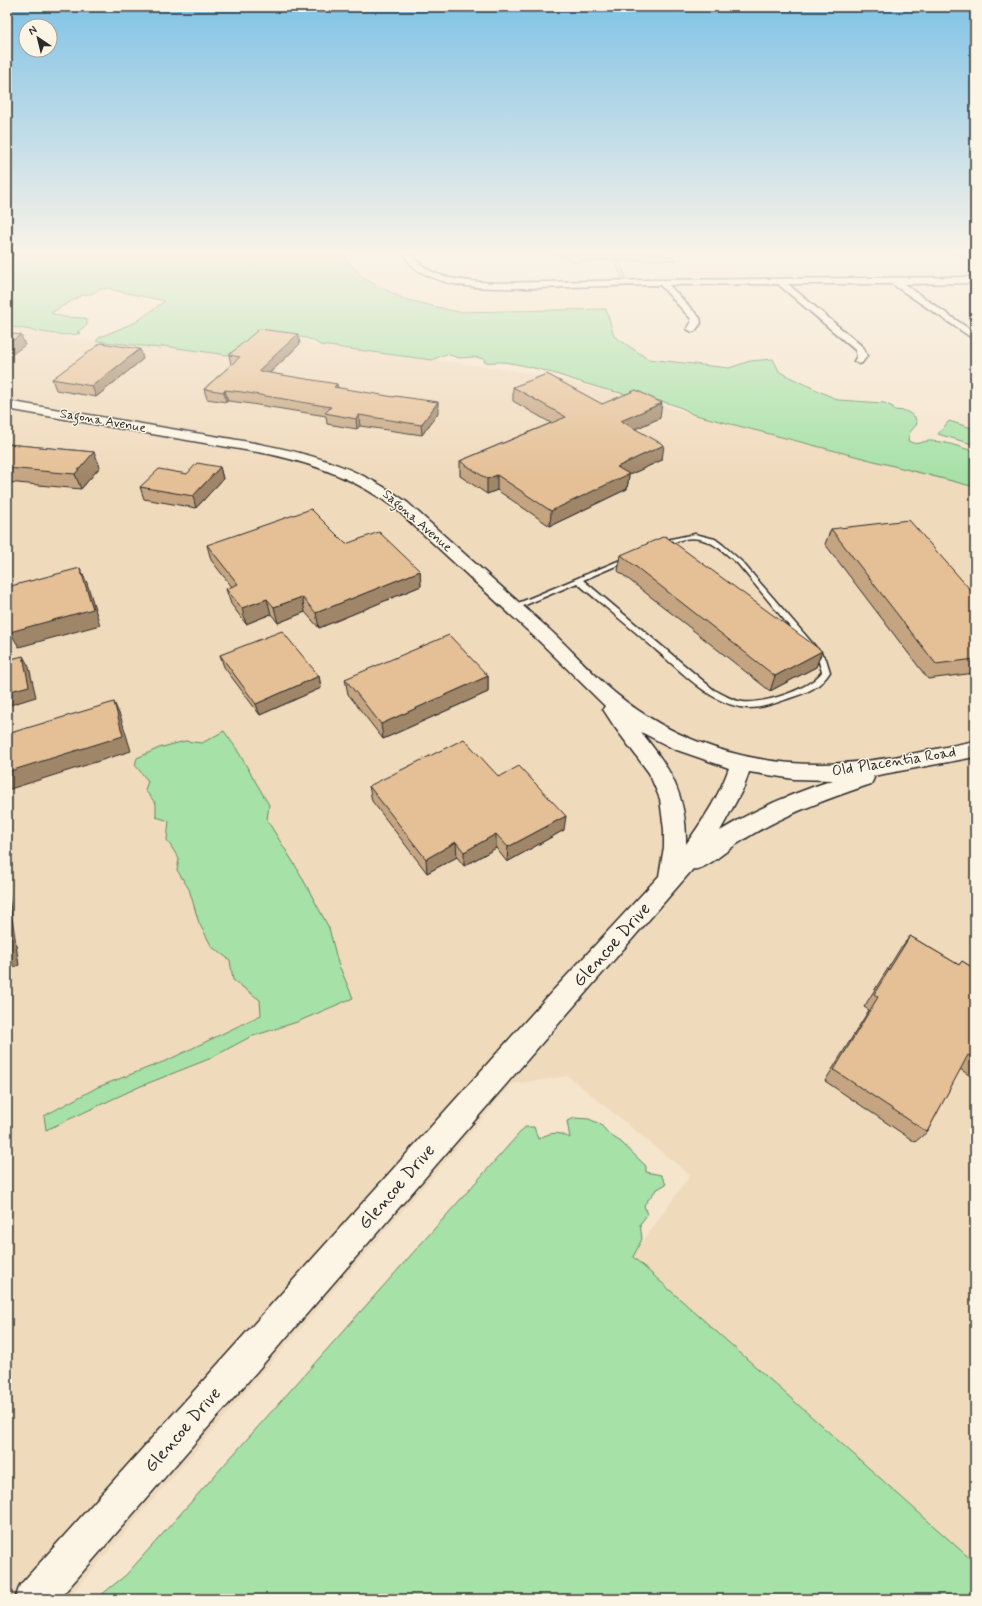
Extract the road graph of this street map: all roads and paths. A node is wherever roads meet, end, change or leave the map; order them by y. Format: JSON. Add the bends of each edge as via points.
{"nodes":[{"id":1,"x":834,"y":327,"type":"edge"},
{"id":2,"x":960,"y":327,"type":"edge"},
{"id":3,"x":975,"y":337,"type":"edge"},
{"id":4,"x":859,"y":361,"type":"dead end"},
{"id":5,"x":7,"y":405,"type":"edge"},
{"id":6,"x":649,"y":550,"type":"edge"},
{"id":7,"x":635,"y":556,"type":"edge"},
{"id":8,"x":578,"y":580,"type":"junction"},
{"id":9,"x":514,"y":608,"type":"junction"},
{"id":10,"x":608,"y":698,"type":"junction"},
{"id":11,"x":975,"y":749,"type":"edge"},
{"id":12,"x":741,"y":763,"type":"junction"},
{"id":13,"x":895,"y":764,"type":"junction"},
{"id":14,"x":670,"y":881,"type":"junction"},
{"id":15,"x":34,"y":1599,"type":"edge"}],
"edges":[{"from":1,"to":4,"type":"street","via":[[860,349],[862,356]]},
{"from":2,"to":3,"type":"street"},
{"from":5,"to":9,"type":"main road","name":"Sagona Avenue","via":[[269,450],[310,459],[346,472],[377,487],[402,506]]},
{"from":6,"to":8,"type":"lane","via":[[690,536],[705,538],[727,549],[823,661],[826,672],[820,680],[806,688],[768,703],[754,705],[726,700],[711,692]]},
{"from":7,"to":8,"type":"lane"},
{"from":8,"to":9,"type":"lane"},
{"from":9,"to":10,"type":"main road","name":"Sagona Avenue"},
{"from":10,"to":12,"type":"main road","name":"Sagona Avenue","via":[[665,736],[709,754]]},
{"from":10,"to":14,"type":"main road","via":[[624,727],[655,764],[670,794],[675,816],[676,840]]},
{"from":11,"to":13,"type":"main road","name":"Old Placentia Road"},
{"from":12,"to":13,"type":"main road","name":"Old Placentia Road","via":[[824,772]]},
{"from":12,"to":14,"type":"main road","name":"Glencoe Drive","via":[[733,787],[713,824]]},
{"from":13,"to":14,"type":"main road","via":[[801,799],[760,818],[713,847]]},
{"from":14,"to":15,"type":"main road","name":"Glencoe Drive","via":[[558,1004]]}]}
